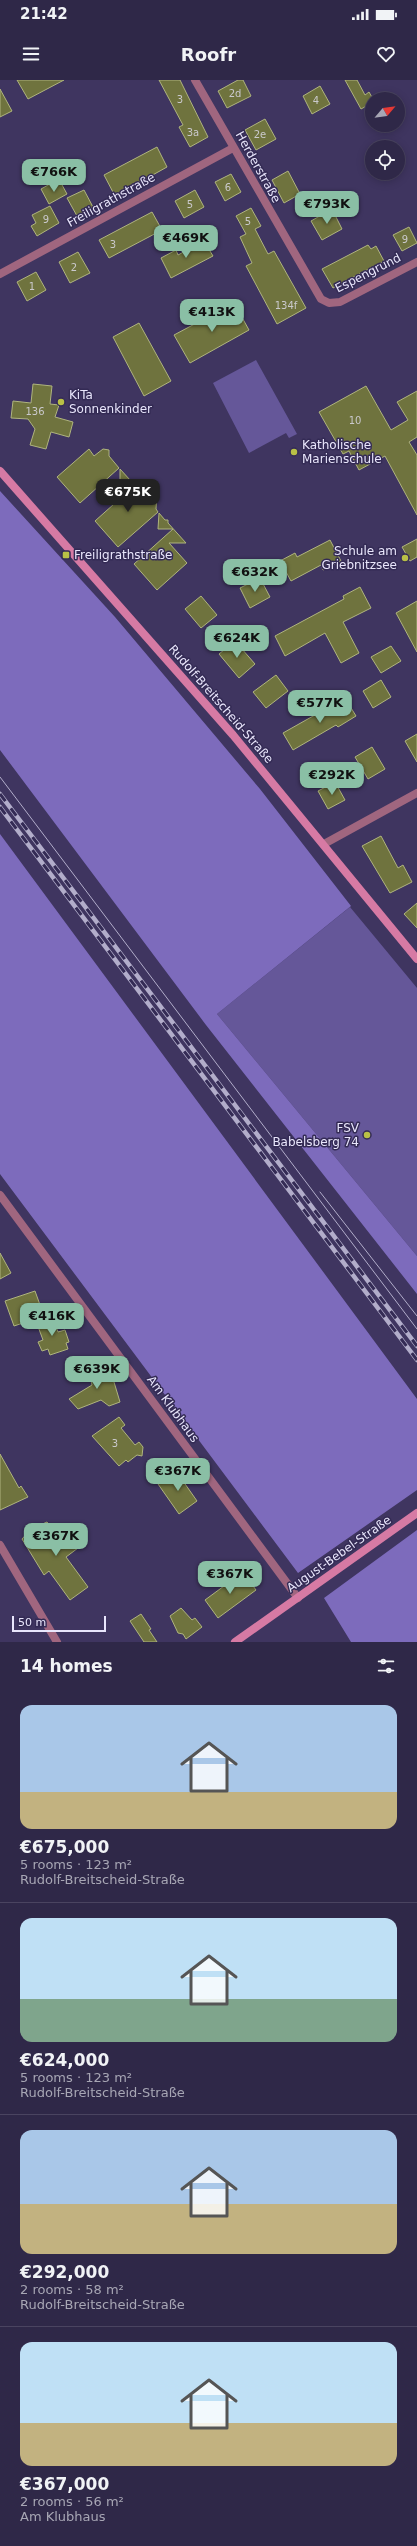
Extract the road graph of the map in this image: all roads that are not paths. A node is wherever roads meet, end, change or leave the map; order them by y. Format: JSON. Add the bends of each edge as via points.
{"nodes":[{"id":1,"x":195,"y":80,"type":"edge"},
{"id":2,"x":233,"y":148,"type":"junction"},
{"id":3,"x":417,"y":262,"type":"edge"},
{"id":4,"x":0,"y":274,"type":"edge"},
{"id":5,"x":329,"y":303,"type":"joint"},
{"id":6,"x":0,"y":471,"type":"edge"},
{"id":7,"x":417,"y":793,"type":"edge"},
{"id":8,"x":324,"y":844,"type":"junction"},
{"id":9,"x":417,"y":959,"type":"edge"},
{"id":10,"x":0,"y":1195,"type":"edge"},
{"id":11,"x":417,"y":1513,"type":"edge"},
{"id":12,"x":0,"y":1545,"type":"edge"},
{"id":13,"x":298,"y":1598,"type":"junction"},
{"id":14,"x":57,"y":1642,"type":"edge"},
{"id":15,"x":235,"y":1642,"type":"edge"}],
"edges":[{"from":1,"to":2,"type":"street","name":"Herderstraße"},
{"from":2,"to":4,"type":"street","name":"Freiligrathstraße"},
{"from":2,"to":5,"type":"street","name":"Herderstraße","via":[[315,292]]},
{"from":3,"to":5,"type":"street","name":"Espengrund","via":[[340,302]]},
{"from":6,"to":8,"type":"street","name":"Rudolf-Breitscheid-Straße","via":[[228,730]]},
{"from":7,"to":8,"type":"street"},
{"from":8,"to":9,"type":"street","name":"Rudolf-Breitscheid-Straße"},
{"from":10,"to":13,"type":"street","name":"Am Klubhaus"},
{"from":11,"to":13,"type":"street","name":"August-Bebel-Straße"},
{"from":12,"to":14,"type":"street"},
{"from":13,"to":15,"type":"street","name":"August-Bebel-Straße"}]}
